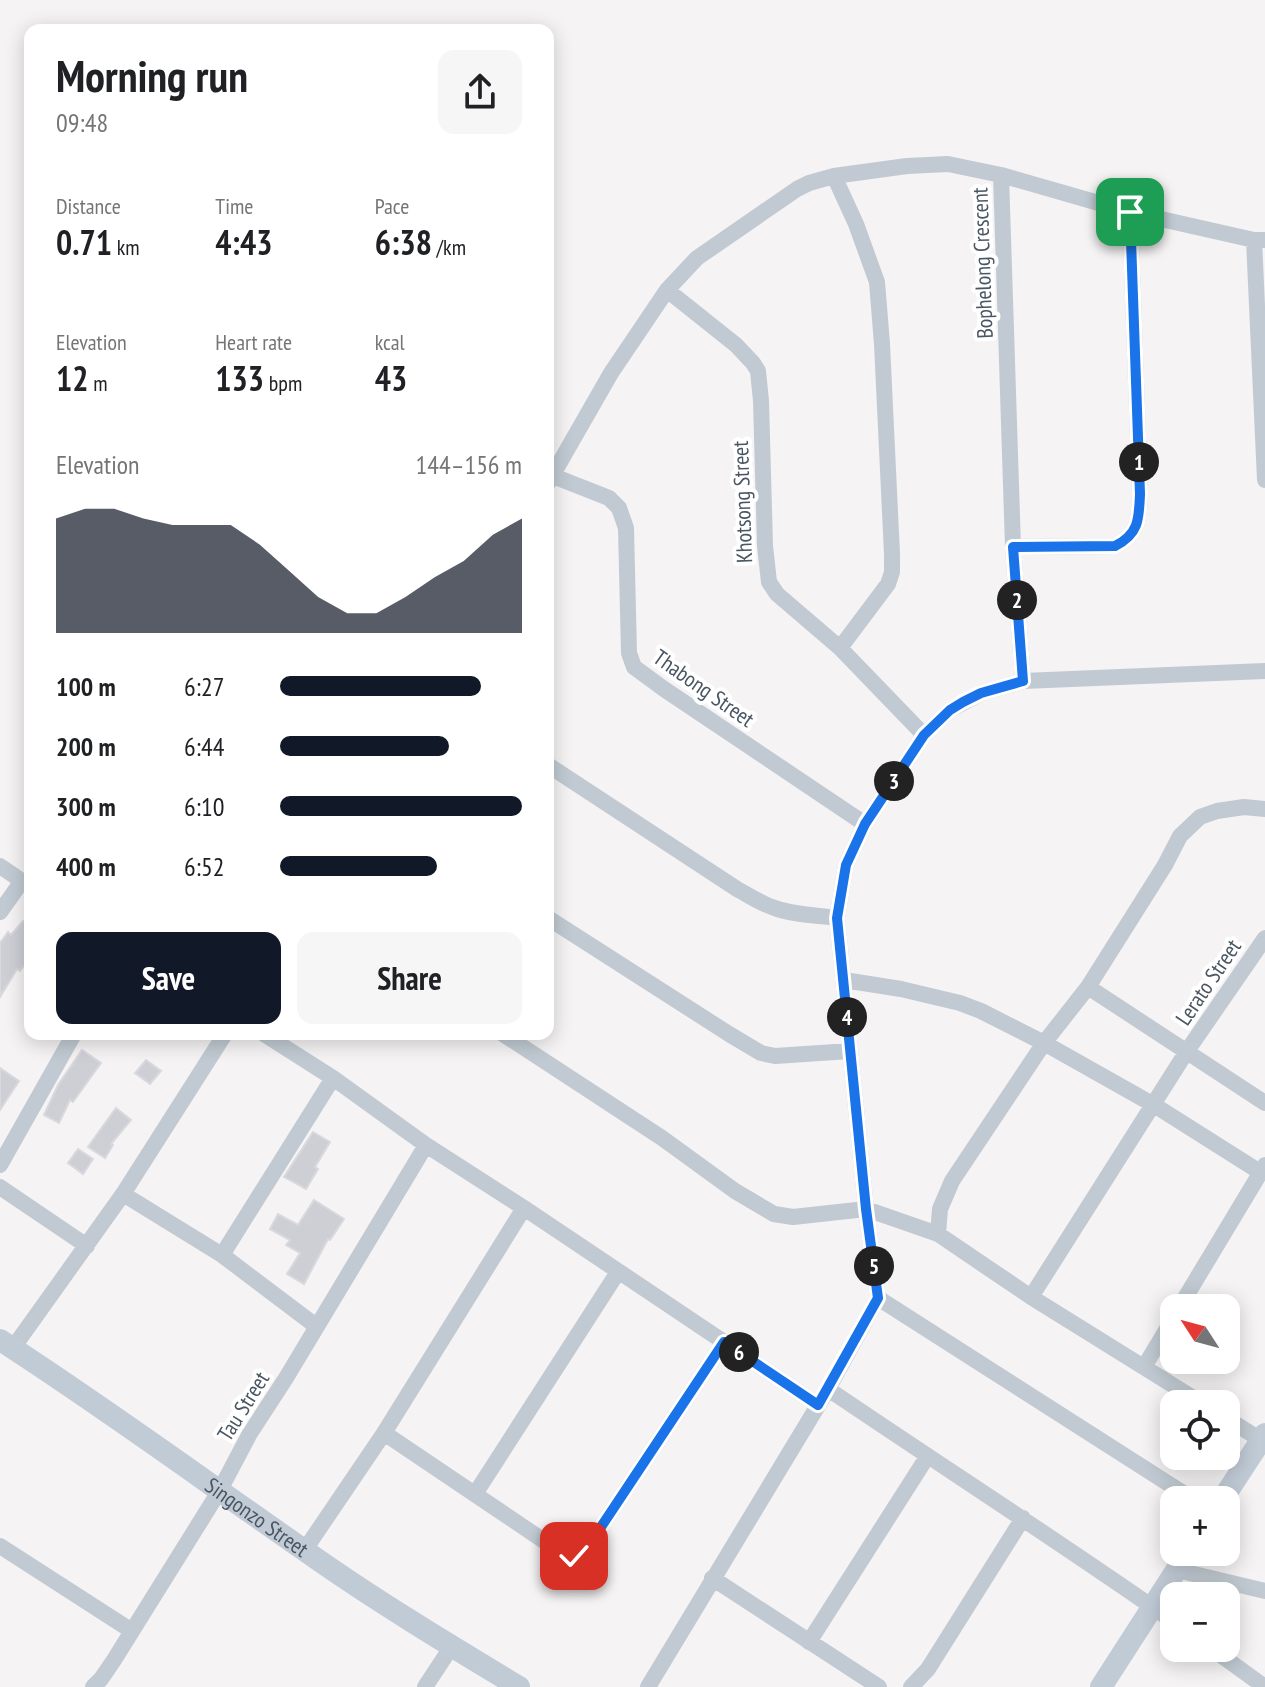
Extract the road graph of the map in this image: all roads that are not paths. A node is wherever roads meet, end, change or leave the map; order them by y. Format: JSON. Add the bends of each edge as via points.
{"nodes":[{"id":1,"x":1001,"y":175,"type":"junction"},
{"id":2,"x":834,"y":176,"type":"junction"},
{"id":3,"x":1130,"y":212,"type":"junction"},
{"id":4,"x":1259,"y":240,"type":"edge"},
{"id":5,"x":667,"y":290,"type":"junction"},
{"id":6,"x":554,"y":473,"type":"edge"},
{"id":7,"x":1265,"y":480,"type":"edge"},
{"id":8,"x":554,"y":481,"type":"edge"},
{"id":9,"x":1013,"y":547,"type":"junction"},
{"id":10,"x":840,"y":648,"type":"junction"},
{"id":11,"x":1265,"y":671,"type":"edge"},
{"id":12,"x":1023,"y":681,"type":"junction"},
{"id":13,"x":924,"y":735,"type":"junction"},
{"id":14,"x":554,"y":769,"type":"edge"},
{"id":15,"x":1265,"y":809,"type":"edge"},
{"id":16,"x":865,"y":824,"type":"junction"},
{"id":17,"x":0,"y":866,"type":"edge"},
{"id":18,"x":24,"y":883,"type":"edge"},
{"id":19,"x":24,"y":886,"type":"edge"},
{"id":20,"x":0,"y":912,"type":"edge"},
{"id":21,"x":837,"y":918,"type":"junction"},
{"id":22,"x":554,"y":922,"type":"edge"},
{"id":23,"x":1265,"y":938,"type":"edge"},
{"id":24,"x":844,"y":980,"type":"junction"},
{"id":25,"x":1088,"y":987,"type":"junction"},
{"id":26,"x":71,"y":1040,"type":"edge"},
{"id":27,"x":221,"y":1040,"type":"edge"},
{"id":28,"x":273,"y":1040,"type":"edge"},
{"id":29,"x":512,"y":1040,"type":"edge"},
{"id":30,"x":1044,"y":1043,"type":"junction"},
{"id":31,"x":850,"y":1051,"type":"junction"},
{"id":32,"x":1187,"y":1051,"type":"junction"},
{"id":33,"x":333,"y":1078,"type":"junction"},
{"id":34,"x":1265,"y":1103,"type":"edge"},
{"id":35,"x":1154,"y":1105,"type":"junction"},
{"id":36,"x":426,"y":1145,"type":"junction"},
{"id":37,"x":0,"y":1165,"type":"edge"},
{"id":38,"x":1263,"y":1168,"type":"edge"},
{"id":39,"x":0,"y":1187,"type":"edge"},
{"id":40,"x":123,"y":1194,"type":"junction"},
{"id":41,"x":524,"y":1208,"type":"junction"},
{"id":42,"x":866,"y":1209,"type":"junction"},
{"id":43,"x":938,"y":1234,"type":"junction"},
{"id":44,"x":87,"y":1246,"type":"junction"},
{"id":45,"x":222,"y":1255,"type":"junction"},
{"id":46,"x":618,"y":1272,"type":"junction"},
{"id":47,"x":1187,"y":1294,"type":"edge"},
{"id":48,"x":1031,"y":1297,"type":"junction"},
{"id":49,"x":878,"y":1298,"type":"junction"},
{"id":50,"x":316,"y":1326,"type":"junction"},
{"id":51,"x":1160,"y":1340,"type":"edge"},
{"id":52,"x":724,"y":1342,"type":"junction"},
{"id":53,"x":6,"y":1344,"type":"edge"},
{"id":54,"x":1144,"y":1367,"type":"junction"},
{"id":55,"x":828,"y":1389,"type":"junction"},
{"id":56,"x":1181,"y":1390,"type":"edge"},
{"id":57,"x":818,"y":1405,"type":"junction"},
{"id":58,"x":1240,"y":1425,"type":"edge"},
{"id":59,"x":384,"y":1433,"type":"junction"},
{"id":60,"x":1263,"y":1437,"type":"edge"},
{"id":61,"x":927,"y":1457,"type":"junction"},
{"id":62,"x":1172,"y":1486,"type":"edge"},
{"id":63,"x":1231,"y":1486,"type":"edge"},
{"id":64,"x":220,"y":1490,"type":"junction"},
{"id":65,"x":475,"y":1494,"type":"junction"},
{"id":66,"x":1023,"y":1518,"type":"junction"},
{"id":67,"x":0,"y":1546,"type":"edge"},
{"id":68,"x":304,"y":1551,"type":"junction"},
{"id":69,"x":1180,"y":1566,"type":"edge"},
{"id":70,"x":1197,"y":1566,"type":"edge"},
{"id":71,"x":712,"y":1578,"type":"junction"},
{"id":72,"x":1265,"y":1591,"type":"edge"},
{"id":73,"x":1153,"y":1607,"type":"junction"},
{"id":74,"x":1160,"y":1612,"type":"edge"},
{"id":75,"x":132,"y":1631,"type":"junction"},
{"id":76,"x":809,"y":1642,"type":"junction"},
{"id":77,"x":452,"y":1646,"type":"junction"},
{"id":78,"x":1230,"y":1662,"type":"edge"},
{"id":79,"x":93,"y":1687,"type":"edge"},
{"id":80,"x":425,"y":1687,"type":"edge"},
{"id":81,"x":519,"y":1687,"type":"edge"},
{"id":82,"x":648,"y":1687,"type":"edge"},
{"id":83,"x":879,"y":1687,"type":"edge"},
{"id":84,"x":911,"y":1687,"type":"edge"},
{"id":85,"x":1101,"y":1687,"type":"edge"},
{"id":86,"x":1265,"y":1687,"type":"edge"}],
"edges":[{"from":1,"to":2,"type":"street","name":"Bophelong Crescent","via":[[948,164]]},
{"from":1,"to":3,"type":"street"},
{"from":1,"to":9,"type":"street","name":"Bophelong Crescent"},
{"from":2,"to":5,"type":"street","name":"Bophelong Crescent","via":[[797,189],[697,258]]},
{"from":2,"to":10,"type":"street","via":[[877,282],[892,554],[888,584]]},
{"from":3,"to":4,"type":"street"},
{"from":3,"to":9,"type":"street","via":[[1140,494],[1135,530],[1115,546]]},
{"from":4,"to":7,"type":"street"},
{"from":5,"to":6,"type":"street","name":"Bophelong Crescent","via":[[611,373]]},
{"from":5,"to":10,"type":"street","name":"Khotsong Street","via":[[736,345],[758,371],[769,582]]},
{"from":8,"to":16,"type":"street","name":"Thabong Street","via":[[609,498],[619,508],[626,528],[629,653],[634,667]]},
{"from":9,"to":12,"type":"street","name":"Bophelong Crescent"},
{"from":10,"to":13,"type":"street","name":"Khotsong Street"},
{"from":11,"to":12,"type":"street"},
{"from":12,"to":13,"type":"street","via":[[963,702]]},
{"from":13,"to":16,"type":"street"},
{"from":14,"to":21,"type":"street","via":[[758,901],[793,913]]},
{"from":15,"to":25,"type":"street","via":[[1217,811],[1191,824]]},
{"from":16,"to":21,"type":"street","via":[[846,865]]},
{"from":17,"to":18,"type":"street"},
{"from":19,"to":20,"type":"street"},
{"from":21,"to":24,"type":"street"},
{"from":22,"to":31,"type":"street","via":[[761,1053]]},
{"from":23,"to":32,"type":"street","name":"Lerato Street"},
{"from":24,"to":30,"type":"street","via":[[960,1003]]},
{"from":24,"to":31,"type":"street"},
{"from":25,"to":30,"type":"street"},
{"from":25,"to":32,"type":"street"},
{"from":26,"to":37,"type":"street"},
{"from":27,"to":40,"type":"street"},
{"from":28,"to":33,"type":"street"},
{"from":29,"to":42,"type":"street","via":[[774,1214],[793,1217]]},
{"from":30,"to":35,"type":"street"},
{"from":30,"to":43,"type":"street","via":[[952,1181],[940,1209]]},
{"from":31,"to":42,"type":"street"},
{"from":32,"to":34,"type":"street"},
{"from":32,"to":35,"type":"street","name":"Lerato Street"},
{"from":33,"to":36,"type":"street"},
{"from":33,"to":45,"type":"street"},
{"from":35,"to":38,"type":"street"},
{"from":35,"to":48,"type":"street","name":"Lerato Street"},
{"from":36,"to":41,"type":"street"},
{"from":36,"to":50,"type":"street","name":"Tau Street"},
{"from":38,"to":47,"type":"street"},
{"from":39,"to":44,"type":"street"},
{"from":40,"to":44,"type":"street"},
{"from":40,"to":45,"type":"street"},
{"from":41,"to":46,"type":"street"},
{"from":41,"to":59,"type":"street"},
{"from":42,"to":43,"type":"street"},
{"from":42,"to":49,"type":"street"},
{"from":43,"to":48,"type":"street"},
{"from":44,"to":53,"type":"street"},
{"from":45,"to":50,"type":"street"},
{"from":46,"to":52,"type":"street"},
{"from":46,"to":65,"type":"street"},
{"from":48,"to":54,"type":"street"},
{"from":49,"to":55,"type":"street"},
{"from":49,"to":62,"type":"street"},
{"from":50,"to":64,"type":"street","name":"Tau Street"},
{"from":51,"to":54,"type":"street"},
{"from":52,"to":57,"type":"street"},
{"from":52,"to":65,"type":"street","via":[[583,1551],[568,1556]]},
{"from":53,"to":64,"type":"street","name":"Singonzo Street"},
{"from":54,"to":56,"type":"street"},
{"from":55,"to":57,"type":"street"},
{"from":55,"to":61,"type":"street"},
{"from":57,"to":71,"type":"street"},
{"from":58,"to":60,"type":"street"},
{"from":59,"to":65,"type":"street"},
{"from":59,"to":68,"type":"street"},
{"from":60,"to":63,"type":"street"},
{"from":61,"to":66,"type":"street"},
{"from":61,"to":76,"type":"street"},
{"from":64,"to":68,"type":"street","name":"Singonzo Street"},
{"from":64,"to":75,"type":"street","name":"Tau Street"},
{"from":66,"to":73,"type":"street"},
{"from":66,"to":84,"type":"street","via":[[928,1669]]},
{"from":67,"to":75,"type":"street"},
{"from":68,"to":77,"type":"street","name":"Singonzo Street"},
{"from":69,"to":73,"type":"street"},
{"from":70,"to":72,"type":"street"},
{"from":71,"to":76,"type":"street"},
{"from":71,"to":82,"type":"street"},
{"from":73,"to":74,"type":"street"},
{"from":73,"to":85,"type":"street"},
{"from":75,"to":79,"type":"street","name":"Tau Street"},
{"from":76,"to":83,"type":"street"},
{"from":77,"to":80,"type":"street"},
{"from":77,"to":81,"type":"street","name":"Singonzo Street"},
{"from":78,"to":86,"type":"street"}]}
